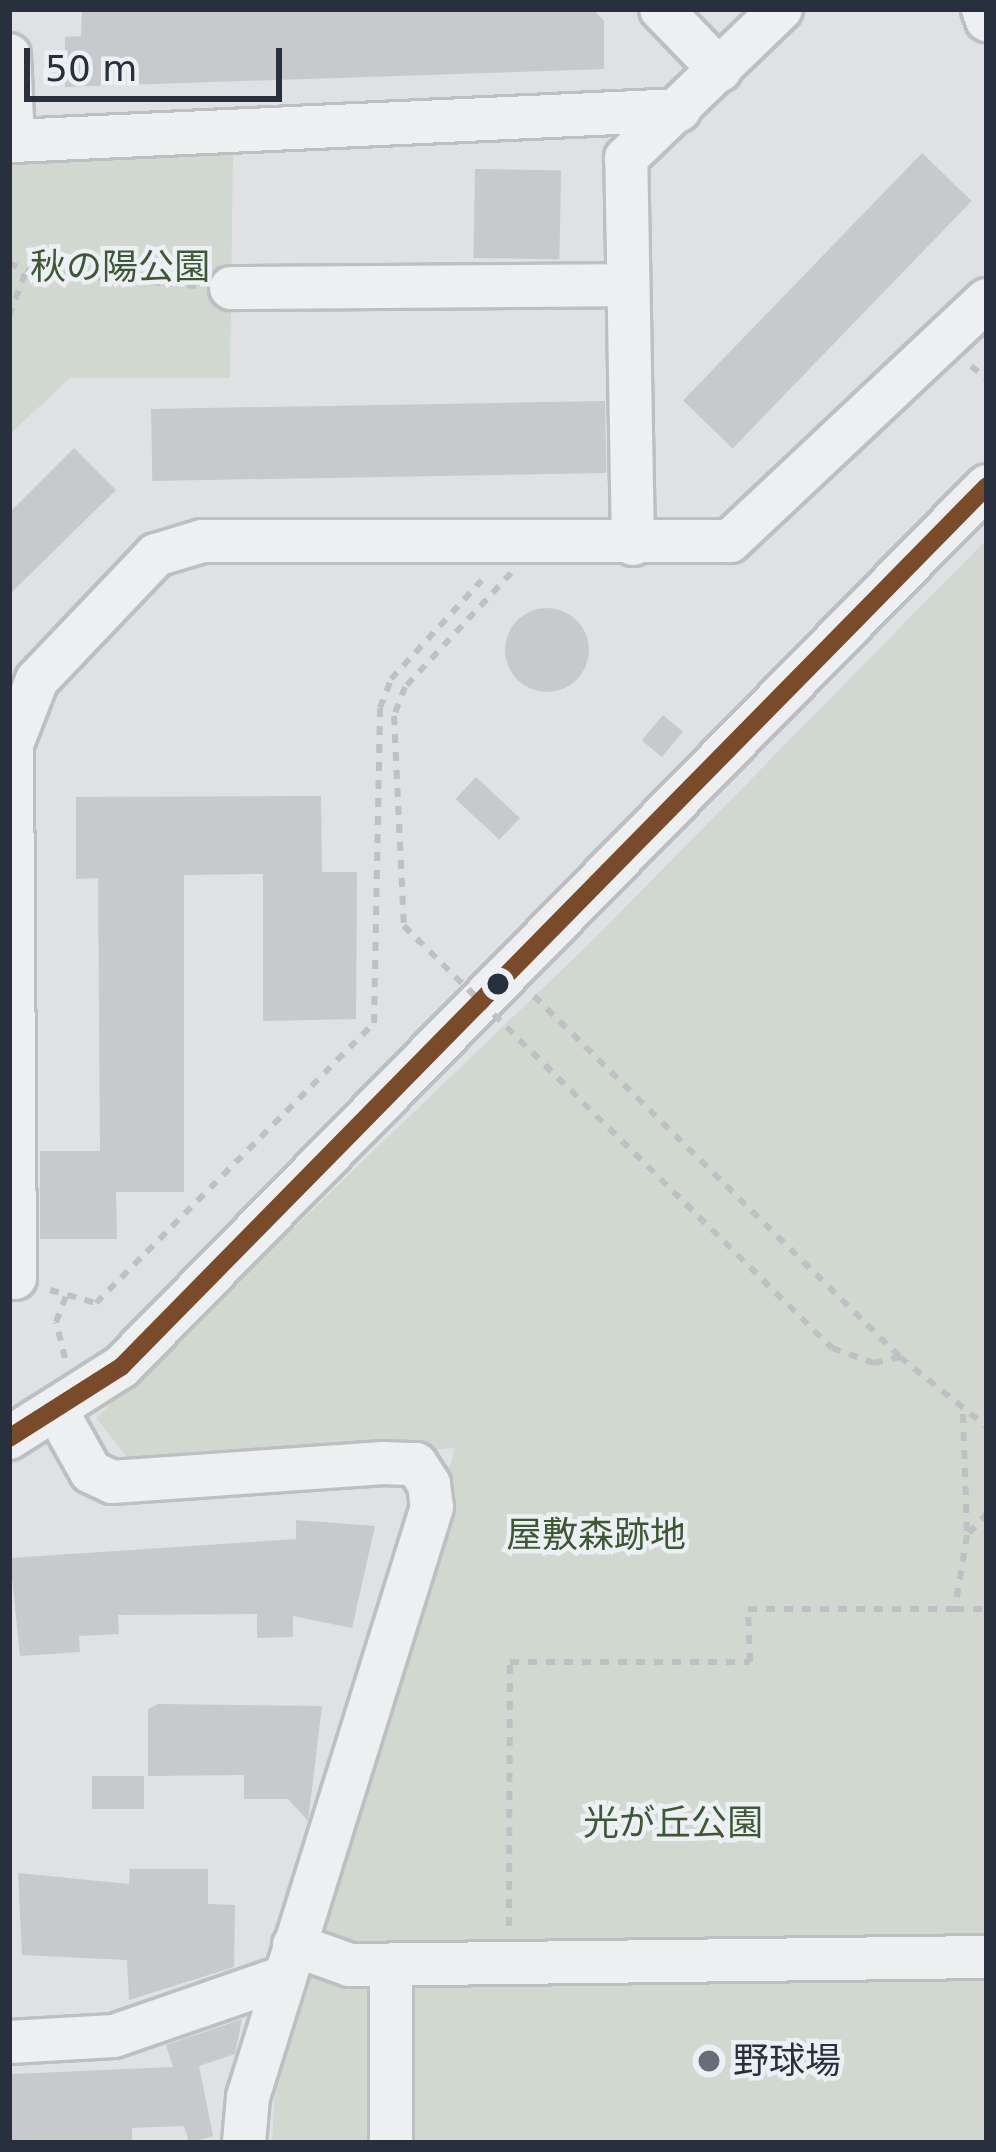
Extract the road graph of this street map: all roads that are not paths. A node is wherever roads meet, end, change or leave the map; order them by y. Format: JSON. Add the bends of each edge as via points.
{"nodes":[{"id":1,"x":661,"y":9,"type":"edge"},
{"id":2,"x":782,"y":9,"type":"edge"},
{"id":3,"x":983,"y":9,"type":"edge"},
{"id":4,"x":987,"y":20,"type":"edge"},
{"id":5,"x":9,"y":55,"type":"edge"},
{"id":6,"x":720,"y":70,"type":"junction"},
{"id":7,"x":679,"y":110,"type":"junction"},
{"id":8,"x":628,"y":285,"type":"junction"},
{"id":9,"x":231,"y":288,"type":"road end"},
{"id":10,"x":987,"y":300,"type":"edge"},
{"id":11,"x":980,"y":507,"type":"edge"},
{"id":12,"x":633,"y":544,"type":"junction"},
{"id":13,"x":15,"y":1278,"type":"road end"},
{"id":14,"x":71,"y":1407,"type":"junction"},
{"id":15,"x":9,"y":1438,"type":"edge"},
{"id":16,"x":987,"y":1957,"type":"edge"},
{"id":17,"x":289,"y":1961,"type":"junction"},
{"id":18,"x":391,"y":1965,"type":"junction"},
{"id":19,"x":9,"y":2042,"type":"edge"},
{"id":20,"x":244,"y":2143,"type":"edge"},
{"id":21,"x":391,"y":2143,"type":"edge"}],
"edges":[{"from":1,"to":6,"type":"street"},
{"from":2,"to":6,"type":"street"},
{"from":3,"to":4,"type":"street"},
{"from":5,"to":7,"type":"street","via":[[13,141]]},
{"from":6,"to":7,"type":"street"},
{"from":7,"to":8,"type":"street","via":[[626,158]]},
{"from":8,"to":9,"type":"street"},
{"from":8,"to":12,"type":"street"},
{"from":10,"to":12,"type":"street","via":[[737,538]]},
{"from":11,"to":14,"type":"street"},
{"from":12,"to":13,"type":"street","via":[[202,541],[156,555],[37,680],[12,745]]},
{"from":14,"to":15,"type":"street"},
{"from":14,"to":17,"type":"street","via":[[91,1472],[112,1482],[383,1462],[416,1464],[429,1484],[432,1507]]},
{"from":16,"to":18,"type":"street","via":[[509,1957]]},
{"from":17,"to":18,"type":"street"},
{"from":17,"to":19,"type":"street","via":[[114,2036]]},
{"from":17,"to":20,"type":"street"},
{"from":18,"to":21,"type":"street"}]}
